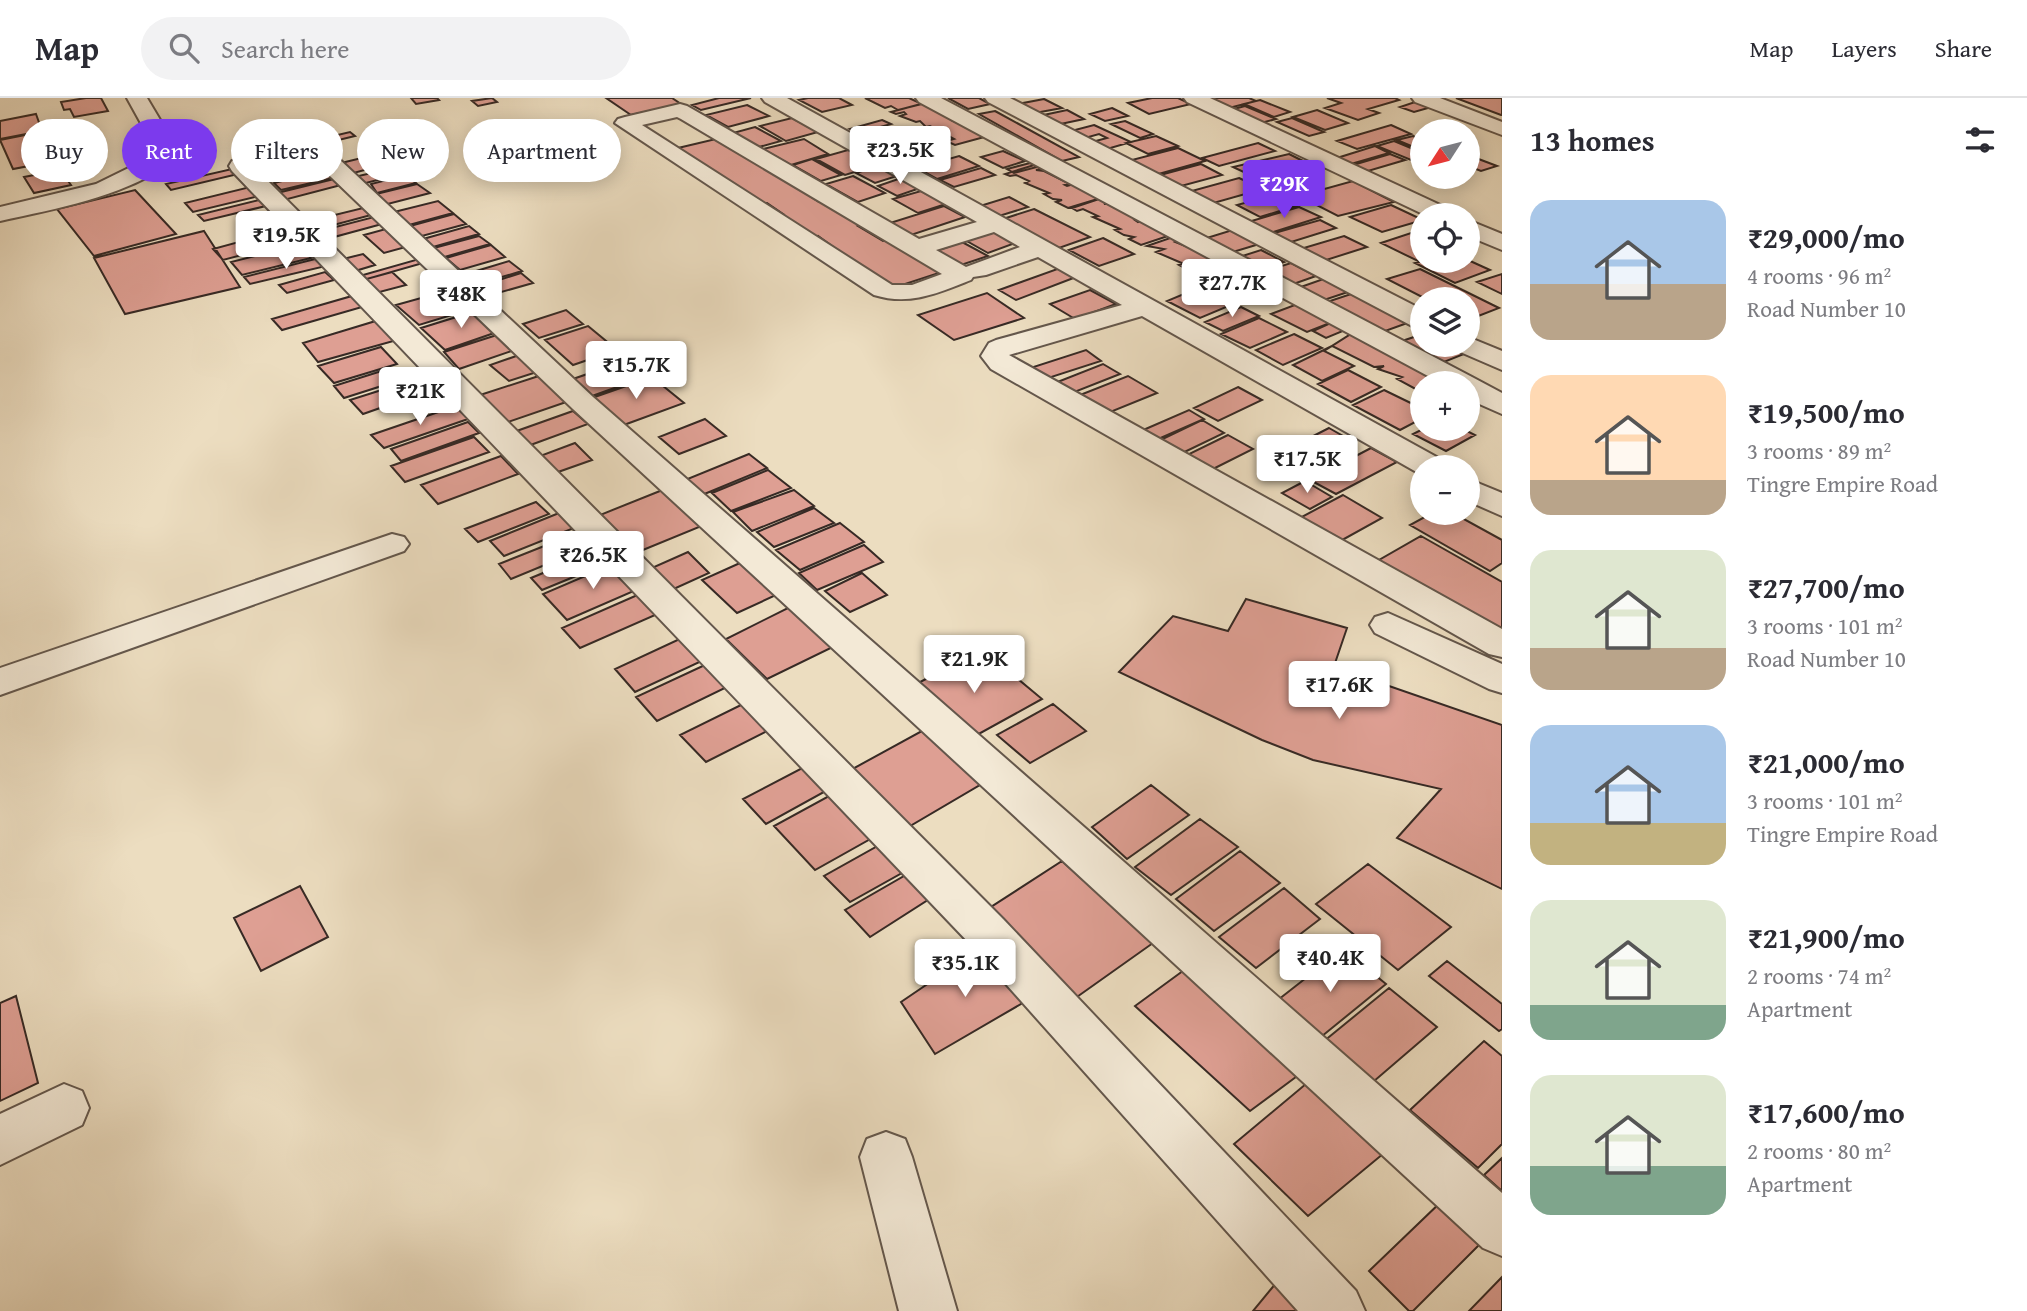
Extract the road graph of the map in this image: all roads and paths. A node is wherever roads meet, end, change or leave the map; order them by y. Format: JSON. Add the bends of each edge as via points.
{"nodes":[{"id":1,"x":137,"y":98,"type":"edge"},
{"id":2,"x":772,"y":98,"type":"edge"},
{"id":3,"x":926,"y":98,"type":"edge"},
{"id":4,"x":995,"y":98,"type":"edge"},
{"id":5,"x":1194,"y":98,"type":"edge"},
{"id":6,"x":1422,"y":98,"type":"edge"},
{"id":7,"x":1084,"y":123,"type":"dead end"},
{"id":8,"x":1502,"y":128,"type":"edge"},
{"id":9,"x":1059,"y":132,"type":"junction"},
{"id":10,"x":1126,"y":167,"type":"junction"},
{"id":11,"x":343,"y":176,"type":"edge"},
{"id":12,"x":1079,"y":180,"type":"junction"},
{"id":13,"x":256,"y":182,"type":"edge"},
{"id":14,"x":1417,"y":203,"type":"edge"},
{"id":15,"x":0,"y":215,"type":"edge"},
{"id":16,"x":997,"y":224,"type":"junction"},
{"id":17,"x":1480,"y":233,"type":"edge"},
{"id":18,"x":1502,"y":243,"type":"edge"},
{"id":19,"x":916,"y":248,"type":"junction"},
{"id":20,"x":1040,"y":248,"type":"junction"},
{"id":21,"x":977,"y":270,"type":"dead end"},
{"id":22,"x":1144,"y":307,"type":"junction"},
{"id":23,"x":1410,"y":314,"type":"edge"},
{"id":24,"x":1480,"y":351,"type":"edge"},
{"id":25,"x":1502,"y":362,"type":"edge"},
{"id":26,"x":1439,"y":371,"type":"edge"},
{"id":27,"x":1480,"y":393,"type":"edge"},
{"id":28,"x":1502,"y":405,"type":"edge"},
{"id":29,"x":1410,"y":455,"type":"edge"},
{"id":30,"x":1480,"y":494,"type":"edge"},
{"id":31,"x":1502,"y":506,"type":"edge"},
{"id":32,"x":392,"y":544,"type":"dead end"},
{"id":33,"x":1388,"y":625,"type":"dead end"},
{"id":34,"x":1502,"y":645,"type":"edge"},
{"id":35,"x":1502,"y":680,"type":"edge"},
{"id":36,"x":0,"y":682,"type":"edge"},
{"id":37,"x":64,"y":1108,"type":"dead end"},
{"id":38,"x":0,"y":1140,"type":"edge"},
{"id":39,"x":886,"y":1157,"type":"dead end"},
{"id":40,"x":1502,"y":1229,"type":"edge"},
{"id":41,"x":928,"y":1311,"type":"edge"},
{"id":42,"x":1336,"y":1311,"type":"edge"}],
"edges":[{"from":1,"to":15,"type":"street","via":[[164,145],[161,160],[108,189]]},
{"from":2,"to":16,"type":"street"},
{"from":3,"to":12,"type":"street"},
{"from":4,"to":9,"type":"street"},
{"from":5,"to":14,"type":"street"},
{"from":6,"to":8,"type":"street"},
{"from":7,"to":9,"type":"street"},
{"from":9,"to":10,"type":"street"},
{"from":10,"to":12,"type":"street"},
{"from":10,"to":23,"type":"street"},
{"from":11,"to":40,"type":"street","via":[[583,403]]},
{"from":12,"to":26,"type":"street"},
{"from":13,"to":42,"type":"street","via":[[987,932]]},
{"from":16,"to":19,"type":"street"},
{"from":16,"to":20,"type":"street"},
{"from":17,"to":18,"type":"street"},
{"from":19,"to":19,"type":"street","via":[[680,110],[625,122],[895,296],[962,275]]},
{"from":20,"to":21,"type":"street"},
{"from":20,"to":22,"type":"street"},
{"from":22,"to":29,"type":"street"},
{"from":22,"to":34,"type":"street","via":[[1006,346],[995,356]]},
{"from":24,"to":25,"type":"street"},
{"from":27,"to":28,"type":"street"},
{"from":30,"to":31,"type":"street"},
{"from":32,"to":36,"type":"street"},
{"from":33,"to":35,"type":"street"},
{"from":37,"to":38,"type":"street"},
{"from":39,"to":41,"type":"street"}]}
